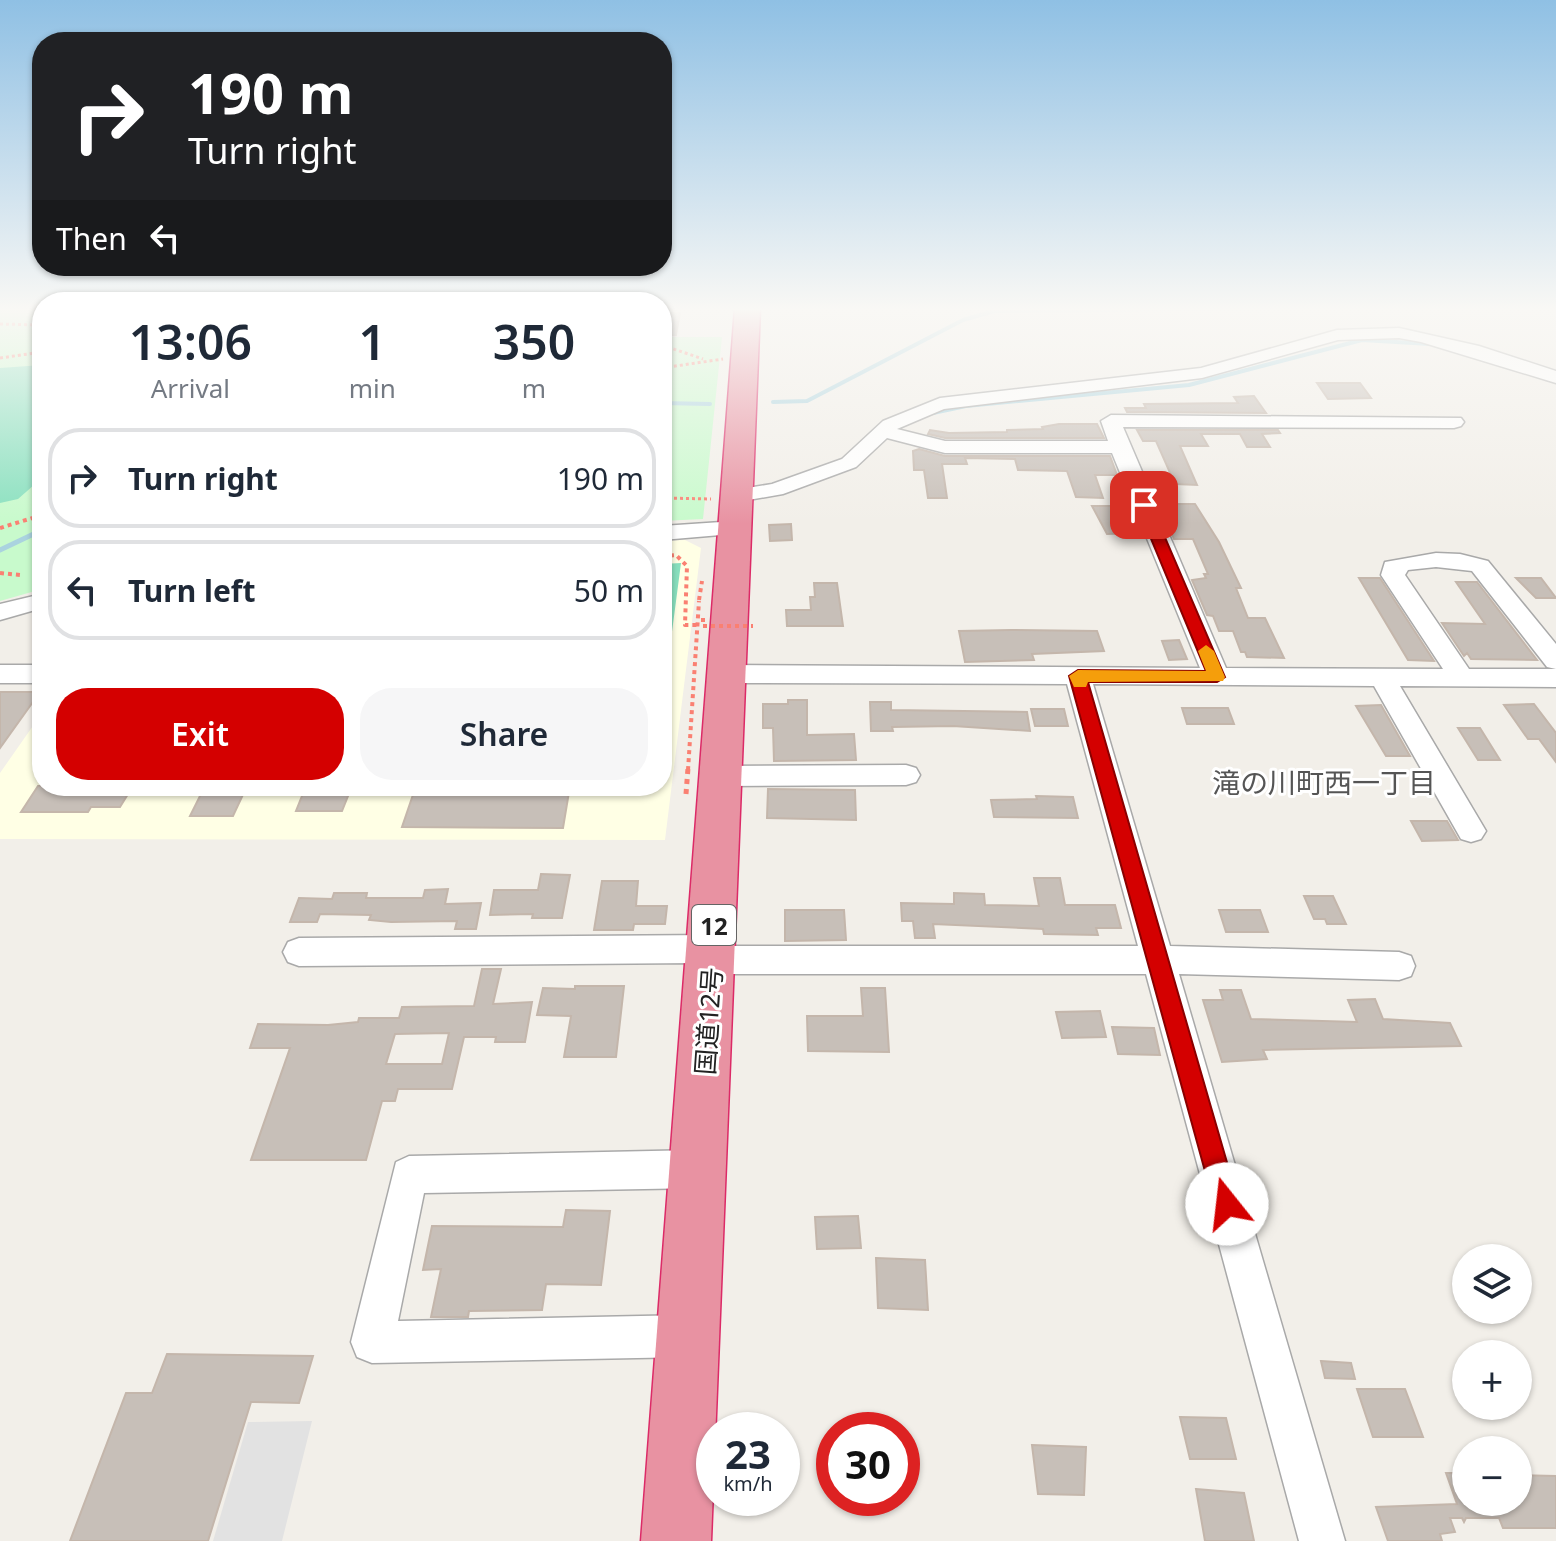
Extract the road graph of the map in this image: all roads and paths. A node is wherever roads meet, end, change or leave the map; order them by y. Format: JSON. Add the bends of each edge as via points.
{"nodes":[{"id":1,"x":741,"y":380,"type":"edge"},
{"id":2,"x":1159,"y":380,"type":"edge"},
{"id":3,"x":1454,"y":422,"type":"dead end"},
{"id":4,"x":885,"y":432,"type":"junction"},
{"id":5,"x":1120,"y":447,"type":"junction"},
{"id":6,"x":672,"y":500,"type":"edge"},
{"id":7,"x":728,"y":508,"type":"junction"},
{"id":8,"x":32,"y":518,"type":"edge"},
{"id":9,"x":0,"y":528,"type":"edge"},
{"id":10,"x":672,"y":529,"type":"edge"},
{"id":11,"x":672,"y":555,"type":"edge"},
{"id":12,"x":0,"y":573,"type":"edge"},
{"id":13,"x":20,"y":575,"type":"dead end"},
{"id":14,"x":699,"y":601,"type":"dead end"},
{"id":15,"x":32,"y":604,"type":"edge"},
{"id":16,"x":0,"y":612,"type":"edge"},
{"id":17,"x":703,"y":618,"type":"dead end"},
{"id":18,"x":703,"y":625,"type":"junction"},
{"id":19,"x":753,"y":626,"type":"dead end"},
{"id":20,"x":1556,"y":661,"type":"edge"},
{"id":21,"x":0,"y":674,"type":"edge"},
{"id":22,"x":32,"y":674,"type":"edge"},
{"id":23,"x":727,"y":674,"type":"junction"},
{"id":24,"x":1078,"y":676,"type":"junction"},
{"id":25,"x":1217,"y":677,"type":"junction"},
{"id":26,"x":1382,"y":677,"type":"junction"},
{"id":27,"x":1461,"y":677,"type":"junction"},
{"id":28,"x":1556,"y":678,"type":"edge"},
{"id":29,"x":906,"y":775,"type":"dead end"},
{"id":30,"x":704,"y":787,"type":"junction"},
{"id":31,"x":1471,"y":831,"type":"dead end"},
{"id":32,"x":299,"y":952,"type":"dead end"},
{"id":33,"x":712,"y":954,"type":"junction"},
{"id":34,"x":1157,"y":960,"type":"junction"},
{"id":35,"x":1399,"y":966,"type":"dead end"},
{"id":36,"x":699,"y":1169,"type":"junction"},
{"id":37,"x":689,"y":1336,"type":"junction"},
{"id":38,"x":676,"y":1541,"type":"edge"},
{"id":39,"x":1322,"y":1541,"type":"edge"}],
"edges":[{"from":1,"to":7,"type":"highway","name":"国道12号","number":"12"},
{"from":2,"to":4,"type":"street","via":[[940,404],[905,416]]},
{"from":3,"to":5,"type":"street","via":[[1111,421]]},
{"from":4,"to":5,"type":"street","via":[[945,447]]},
{"from":4,"to":7,"type":"street","via":[[849,463]]},
{"from":5,"to":25,"type":"street"},
{"from":6,"to":7,"type":"path"},
{"from":7,"to":10,"type":"street"},
{"from":7,"to":23,"type":"highway","name":"国道12号","number":"12"},
{"from":8,"to":9,"type":"path"},
{"from":11,"to":18,"type":"path","via":[[687,566],[685,625]]},
{"from":12,"to":13,"type":"path"},
{"from":14,"to":30,"type":"path"},
{"from":15,"to":16,"type":"street"},
{"from":17,"to":18,"type":"path","bridge":true},
{"from":18,"to":19,"type":"path","bridge":true},
{"from":20,"to":27,"type":"street","via":[[1480,566],[1469,562],[1393,567],[1393,575]]},
{"from":21,"to":22,"type":"street"},
{"from":23,"to":24,"type":"street"},
{"from":23,"to":30,"type":"highway","name":"国道12号","number":"12"},
{"from":24,"to":25,"type":"street"},
{"from":24,"to":34,"type":"street"},
{"from":25,"to":26,"type":"street"},
{"from":26,"to":27,"type":"street"},
{"from":26,"to":31,"type":"street"},
{"from":27,"to":28,"type":"street"},
{"from":29,"to":30,"type":"street"},
{"from":30,"to":33,"type":"highway","name":"国道12号","number":"12"},
{"from":32,"to":33,"type":"street"},
{"from":33,"to":34,"type":"street"},
{"from":33,"to":36,"type":"highway","name":"国道12号","number":"12"},
{"from":34,"to":35,"type":"street"},
{"from":34,"to":39,"type":"street"},
{"from":36,"to":37,"type":"highway","name":"国道12号","number":"12"},
{"from":36,"to":37,"type":"street","via":[[409,1175],[372,1342]]},
{"from":37,"to":38,"type":"highway","name":"国道12号","number":"12"}]}
